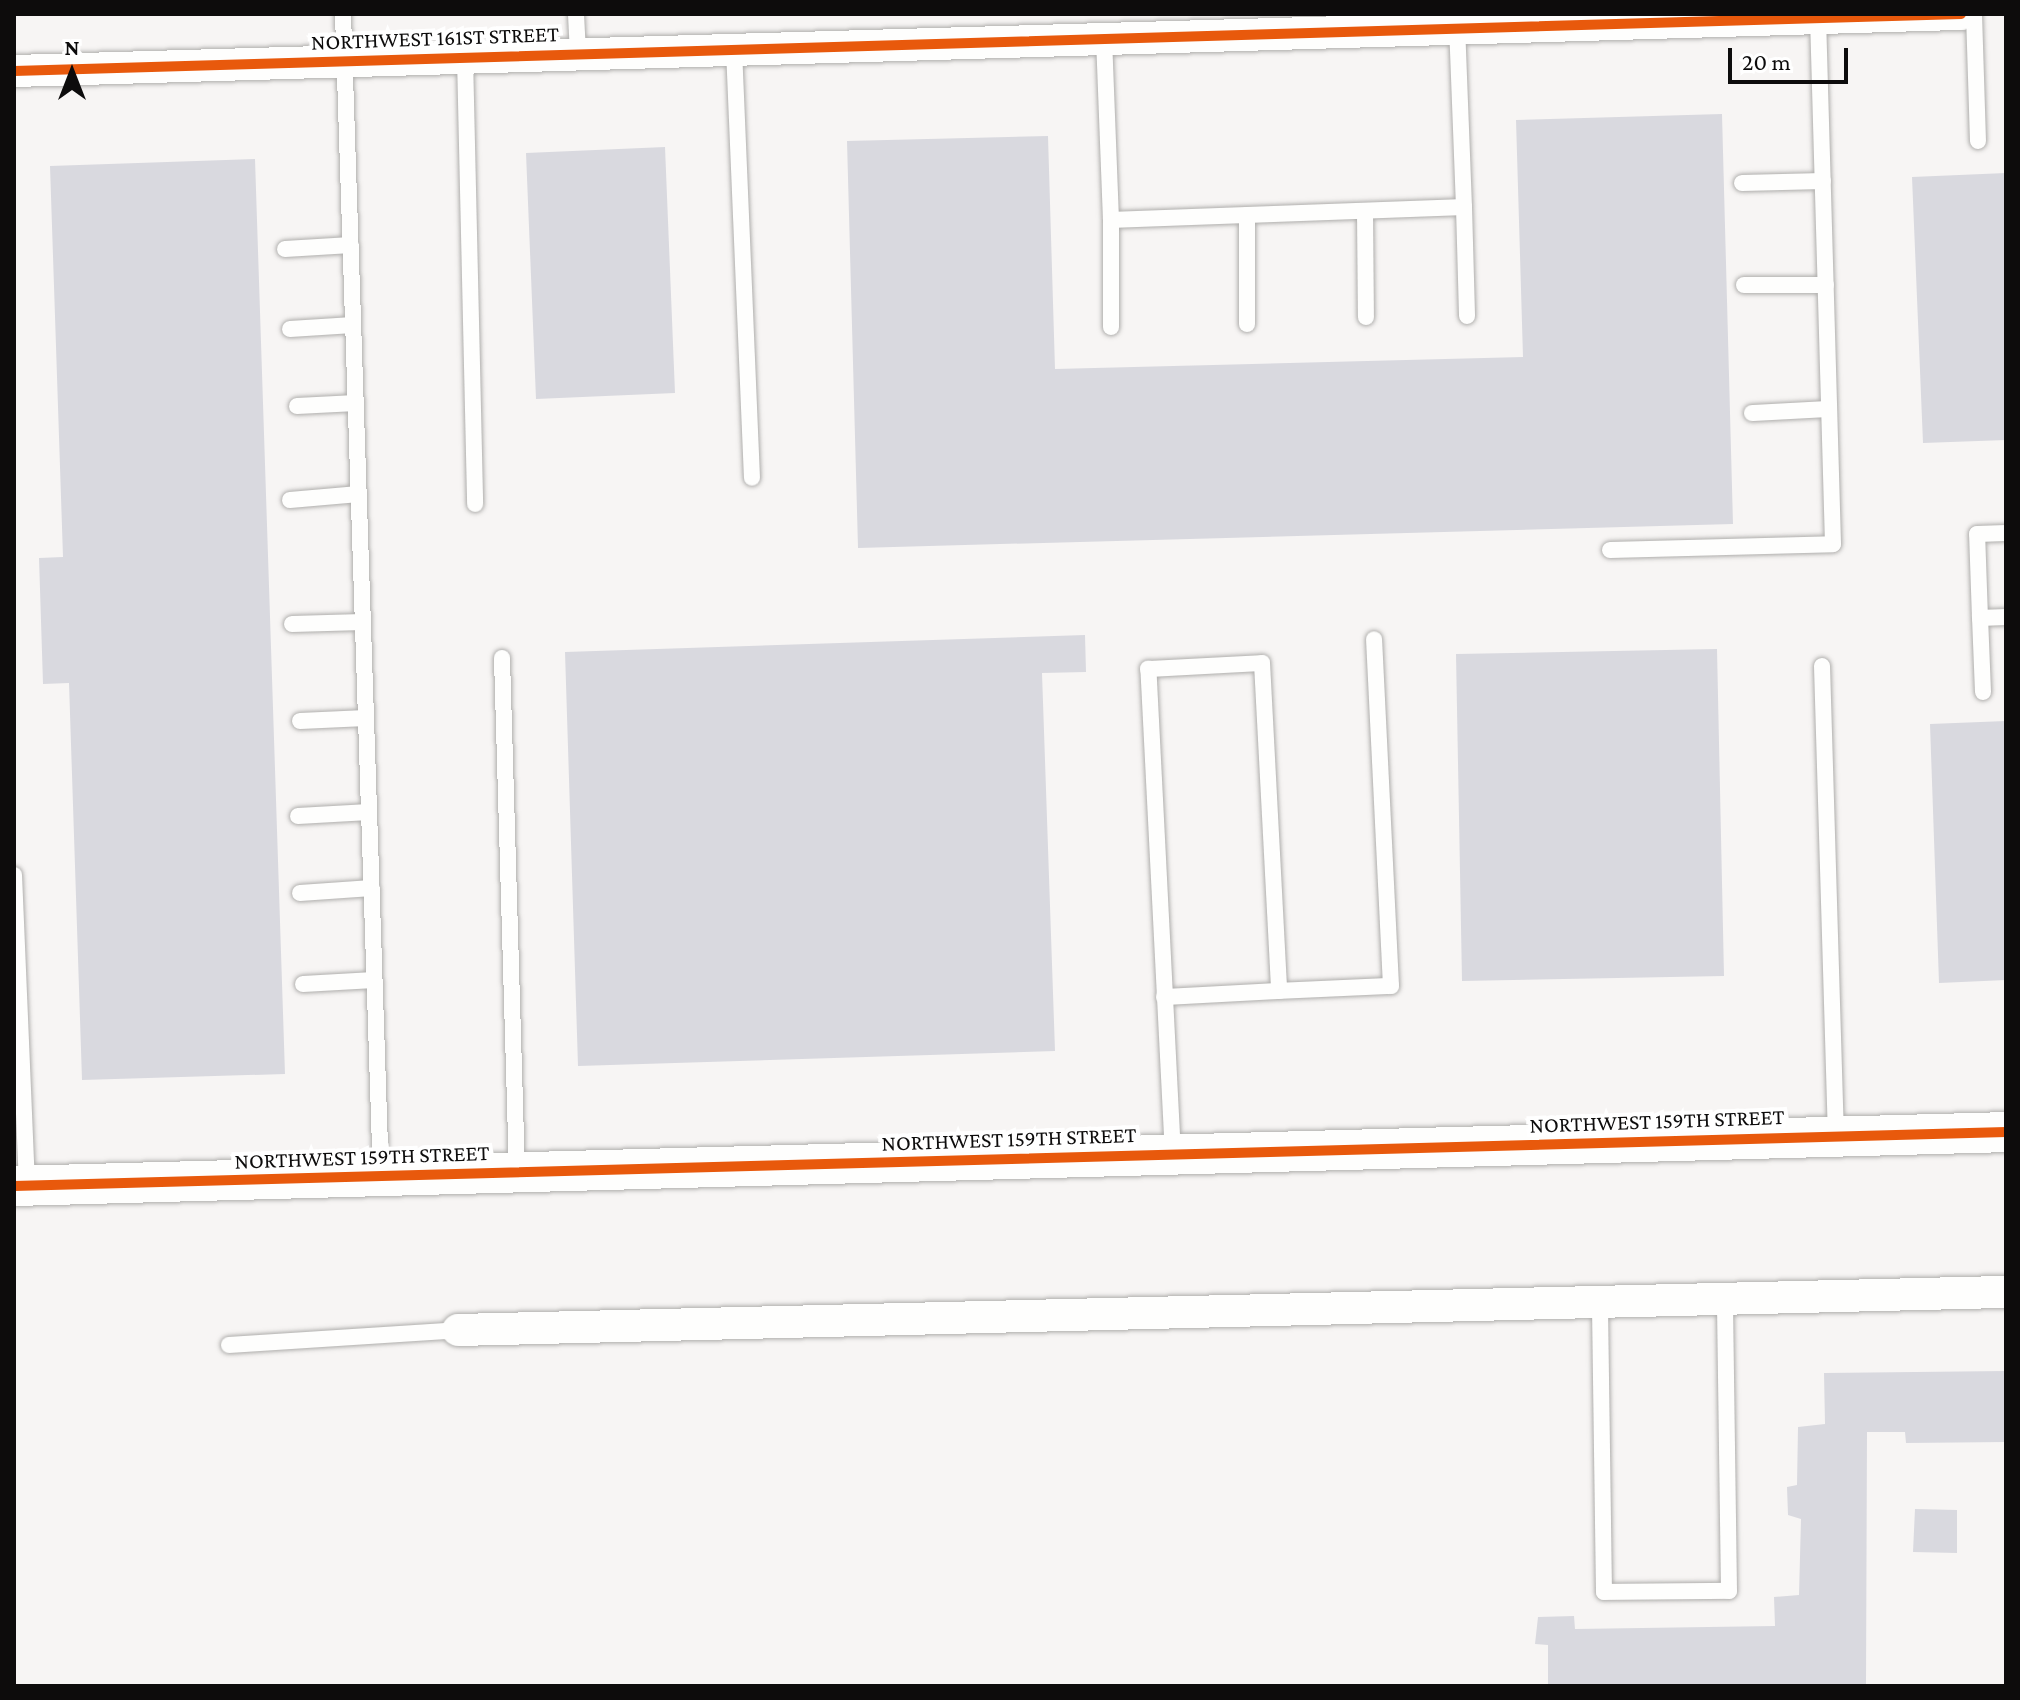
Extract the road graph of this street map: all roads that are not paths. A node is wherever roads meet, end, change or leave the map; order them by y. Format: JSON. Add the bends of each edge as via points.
{"nodes":[{"id":1,"x":343,"y":14,"type":"edge"},
{"id":2,"x":576,"y":14,"type":"edge"},
{"id":3,"x":1961,"y":14,"type":"edge"},
{"id":4,"x":1974,"y":14,"type":"edge"},
{"id":5,"x":1862,"y":16,"type":"edge"},
{"id":6,"x":1665,"y":18,"type":"edge"},
{"id":7,"x":1818,"y":18,"type":"junction"},
{"id":8,"x":1318,"y":23,"type":"edge"},
{"id":9,"x":1477,"y":23,"type":"edge"},
{"id":10,"x":1104,"y":38,"type":"junction"},
{"id":11,"x":734,"y":49,"type":"junction"},
{"id":12,"x":578,"y":54,"type":"junction"},
{"id":13,"x":465,"y":57,"type":"junction"},
{"id":14,"x":345,"y":61,"type":"junction"},
{"id":15,"x":14,"y":71,"type":"edge"},
{"id":16,"x":1978,"y":141,"type":"dead end"},
{"id":17,"x":1823,"y":181,"type":"junction"},
{"id":18,"x":1742,"y":183,"type":"dead end"},
{"id":19,"x":1464,"y":207,"type":"junction"},
{"id":20,"x":1365,"y":211,"type":"junction"},
{"id":21,"x":1247,"y":215,"type":"junction"},
{"id":22,"x":1111,"y":220,"type":"junction"},
{"id":23,"x":351,"y":245,"type":"junction"},
{"id":24,"x":285,"y":249,"type":"dead end"},
{"id":25,"x":1744,"y":285,"type":"dead end"},
{"id":26,"x":1826,"y":285,"type":"junction"},
{"id":27,"x":1467,"y":316,"type":"dead end"},
{"id":28,"x":1366,"y":317,"type":"dead end"},
{"id":29,"x":1247,"y":324,"type":"dead end"},
{"id":30,"x":353,"y":325,"type":"junction"},
{"id":31,"x":1111,"y":327,"type":"dead end"},
{"id":32,"x":290,"y":329,"type":"dead end"},
{"id":33,"x":356,"y":403,"type":"junction"},
{"id":34,"x":297,"y":406,"type":"dead end"},
{"id":35,"x":1829,"y":409,"type":"junction"},
{"id":36,"x":1752,"y":413,"type":"dead end"},
{"id":37,"x":752,"y":478,"type":"dead end"},
{"id":38,"x":359,"y":494,"type":"junction"},
{"id":39,"x":290,"y":500,"type":"dead end"},
{"id":40,"x":475,"y":504,"type":"dead end"},
{"id":41,"x":2006,"y":533,"type":"edge"},
{"id":42,"x":1610,"y":550,"type":"dead end"},
{"id":43,"x":2006,"y":617,"type":"edge"},
{"id":44,"x":1980,"y":618,"type":"junction"},
{"id":45,"x":363,"y":622,"type":"junction"},
{"id":46,"x":292,"y":624,"type":"dead end"},
{"id":47,"x":1374,"y":639,"type":"dead end"},
{"id":48,"x":502,"y":658,"type":"dead end"},
{"id":49,"x":1822,"y":666,"type":"dead end"},
{"id":50,"x":1983,"y":692,"type":"dead end"},
{"id":51,"x":366,"y":718,"type":"junction"},
{"id":52,"x":300,"y":721,"type":"dead end"},
{"id":53,"x":369,"y":812,"type":"junction"},
{"id":54,"x":298,"y":816,"type":"dead end"},
{"id":55,"x":14,"y":875,"type":"edge"},
{"id":56,"x":372,"y":888,"type":"junction"},
{"id":57,"x":300,"y":893,"type":"dead end"},
{"id":58,"x":374,"y":980,"type":"junction"},
{"id":59,"x":303,"y":984,"type":"dead end"},
{"id":60,"x":1279,"y":991,"type":"junction"},
{"id":61,"x":1164,"y":997,"type":"junction"},
{"id":62,"x":2006,"y":1132,"type":"edge"},
{"id":63,"x":1836,"y":1137,"type":"junction"},
{"id":64,"x":1173,"y":1155,"type":"junction"},
{"id":65,"x":517,"y":1172,"type":"junction"},
{"id":66,"x":381,"y":1176,"type":"junction"},
{"id":67,"x":20,"y":1186,"type":"edge"},
{"id":68,"x":2006,"y":1292,"type":"edge"},
{"id":69,"x":1725,"y":1302,"type":"junction"},
{"id":70,"x":1600,"y":1307,"type":"junction"},
{"id":71,"x":458,"y":1330,"type":"joint"},
{"id":72,"x":229,"y":1345,"type":"dead end"}],
"edges":[{"from":1,"to":14,"type":"lane"},
{"from":2,"to":12,"type":"lane"},
{"from":3,"to":5,"type":"street","name":"NORTHWEST 161ST STREET"},
{"from":4,"to":16,"type":"lane"},
{"from":5,"to":7,"type":"street","name":"NORTHWEST 161ST STREET"},
{"from":6,"to":7,"type":"street","name":"NORTHWEST 161ST STREET"},
{"from":6,"to":9,"type":"street","name":"NORTHWEST 161ST STREET"},
{"from":7,"to":17,"type":"lane"},
{"from":8,"to":9,"type":"street","name":"NORTHWEST 161ST STREET"},
{"from":8,"to":10,"type":"street","name":"NORTHWEST 161ST STREET"},
{"from":9,"to":19,"type":"lane"},
{"from":10,"to":11,"type":"street","name":"NORTHWEST 161ST STREET"},
{"from":10,"to":22,"type":"lane"},
{"from":11,"to":12,"type":"street","name":"NORTHWEST 161ST STREET"},
{"from":11,"to":37,"type":"lane"},
{"from":12,"to":13,"type":"street","name":"NORTHWEST 161ST STREET"},
{"from":13,"to":14,"type":"street","name":"NORTHWEST 161ST STREET"},
{"from":13,"to":40,"type":"lane"},
{"from":14,"to":15,"type":"street","name":"NORTHWEST 161ST STREET"},
{"from":14,"to":23,"type":"lane"},
{"from":17,"to":18,"type":"lane"},
{"from":17,"to":26,"type":"lane"},
{"from":19,"to":20,"type":"lane"},
{"from":19,"to":27,"type":"lane"},
{"from":20,"to":21,"type":"lane"},
{"from":20,"to":28,"type":"lane"},
{"from":21,"to":22,"type":"lane"},
{"from":21,"to":29,"type":"lane"},
{"from":22,"to":31,"type":"lane"},
{"from":23,"to":24,"type":"lane"},
{"from":23,"to":30,"type":"lane"},
{"from":25,"to":26,"type":"lane"},
{"from":26,"to":35,"type":"lane"},
{"from":30,"to":32,"type":"lane"},
{"from":30,"to":33,"type":"lane"},
{"from":33,"to":34,"type":"lane"},
{"from":33,"to":38,"type":"lane"},
{"from":35,"to":36,"type":"lane"},
{"from":35,"to":42,"type":"lane","via":[[1833,544]]},
{"from":38,"to":39,"type":"lane"},
{"from":38,"to":45,"type":"lane"},
{"from":41,"to":44,"type":"lane","via":[[1977,534]]},
{"from":43,"to":44,"type":"lane"},
{"from":44,"to":50,"type":"lane"},
{"from":45,"to":46,"type":"lane"},
{"from":45,"to":51,"type":"lane"},
{"from":47,"to":60,"type":"lane","via":[[1391,986]]},
{"from":48,"to":65,"type":"lane"},
{"from":49,"to":63,"type":"lane"},
{"from":51,"to":52,"type":"lane"},
{"from":51,"to":53,"type":"lane"},
{"from":53,"to":54,"type":"lane"},
{"from":53,"to":56,"type":"lane"},
{"from":55,"to":67,"type":"lane"},
{"from":56,"to":57,"type":"lane"},
{"from":56,"to":58,"type":"lane"},
{"from":58,"to":59,"type":"lane"},
{"from":58,"to":66,"type":"lane"},
{"from":60,"to":61,"type":"lane"},
{"from":60,"to":61,"type":"lane","via":[[1262,663],[1234,664],[1148,669]]},
{"from":61,"to":64,"type":"lane"},
{"from":62,"to":63,"type":"street","name":"NORTHWEST 159TH STREET"},
{"from":63,"to":64,"type":"street","name":"NORTHWEST 159TH STREET"},
{"from":64,"to":65,"type":"street","name":"NORTHWEST 159TH STREET"},
{"from":65,"to":66,"type":"street","name":"NORTHWEST 159TH STREET"},
{"from":66,"to":67,"type":"street","name":"NORTHWEST 159TH STREET"},
{"from":68,"to":69,"type":"street"},
{"from":69,"to":70,"type":"street"},
{"from":69,"to":70,"type":"lane","via":[[1729,1591],[1604,1592]]},
{"from":70,"to":71,"type":"street"},
{"from":71,"to":72,"type":"lane"}]}
